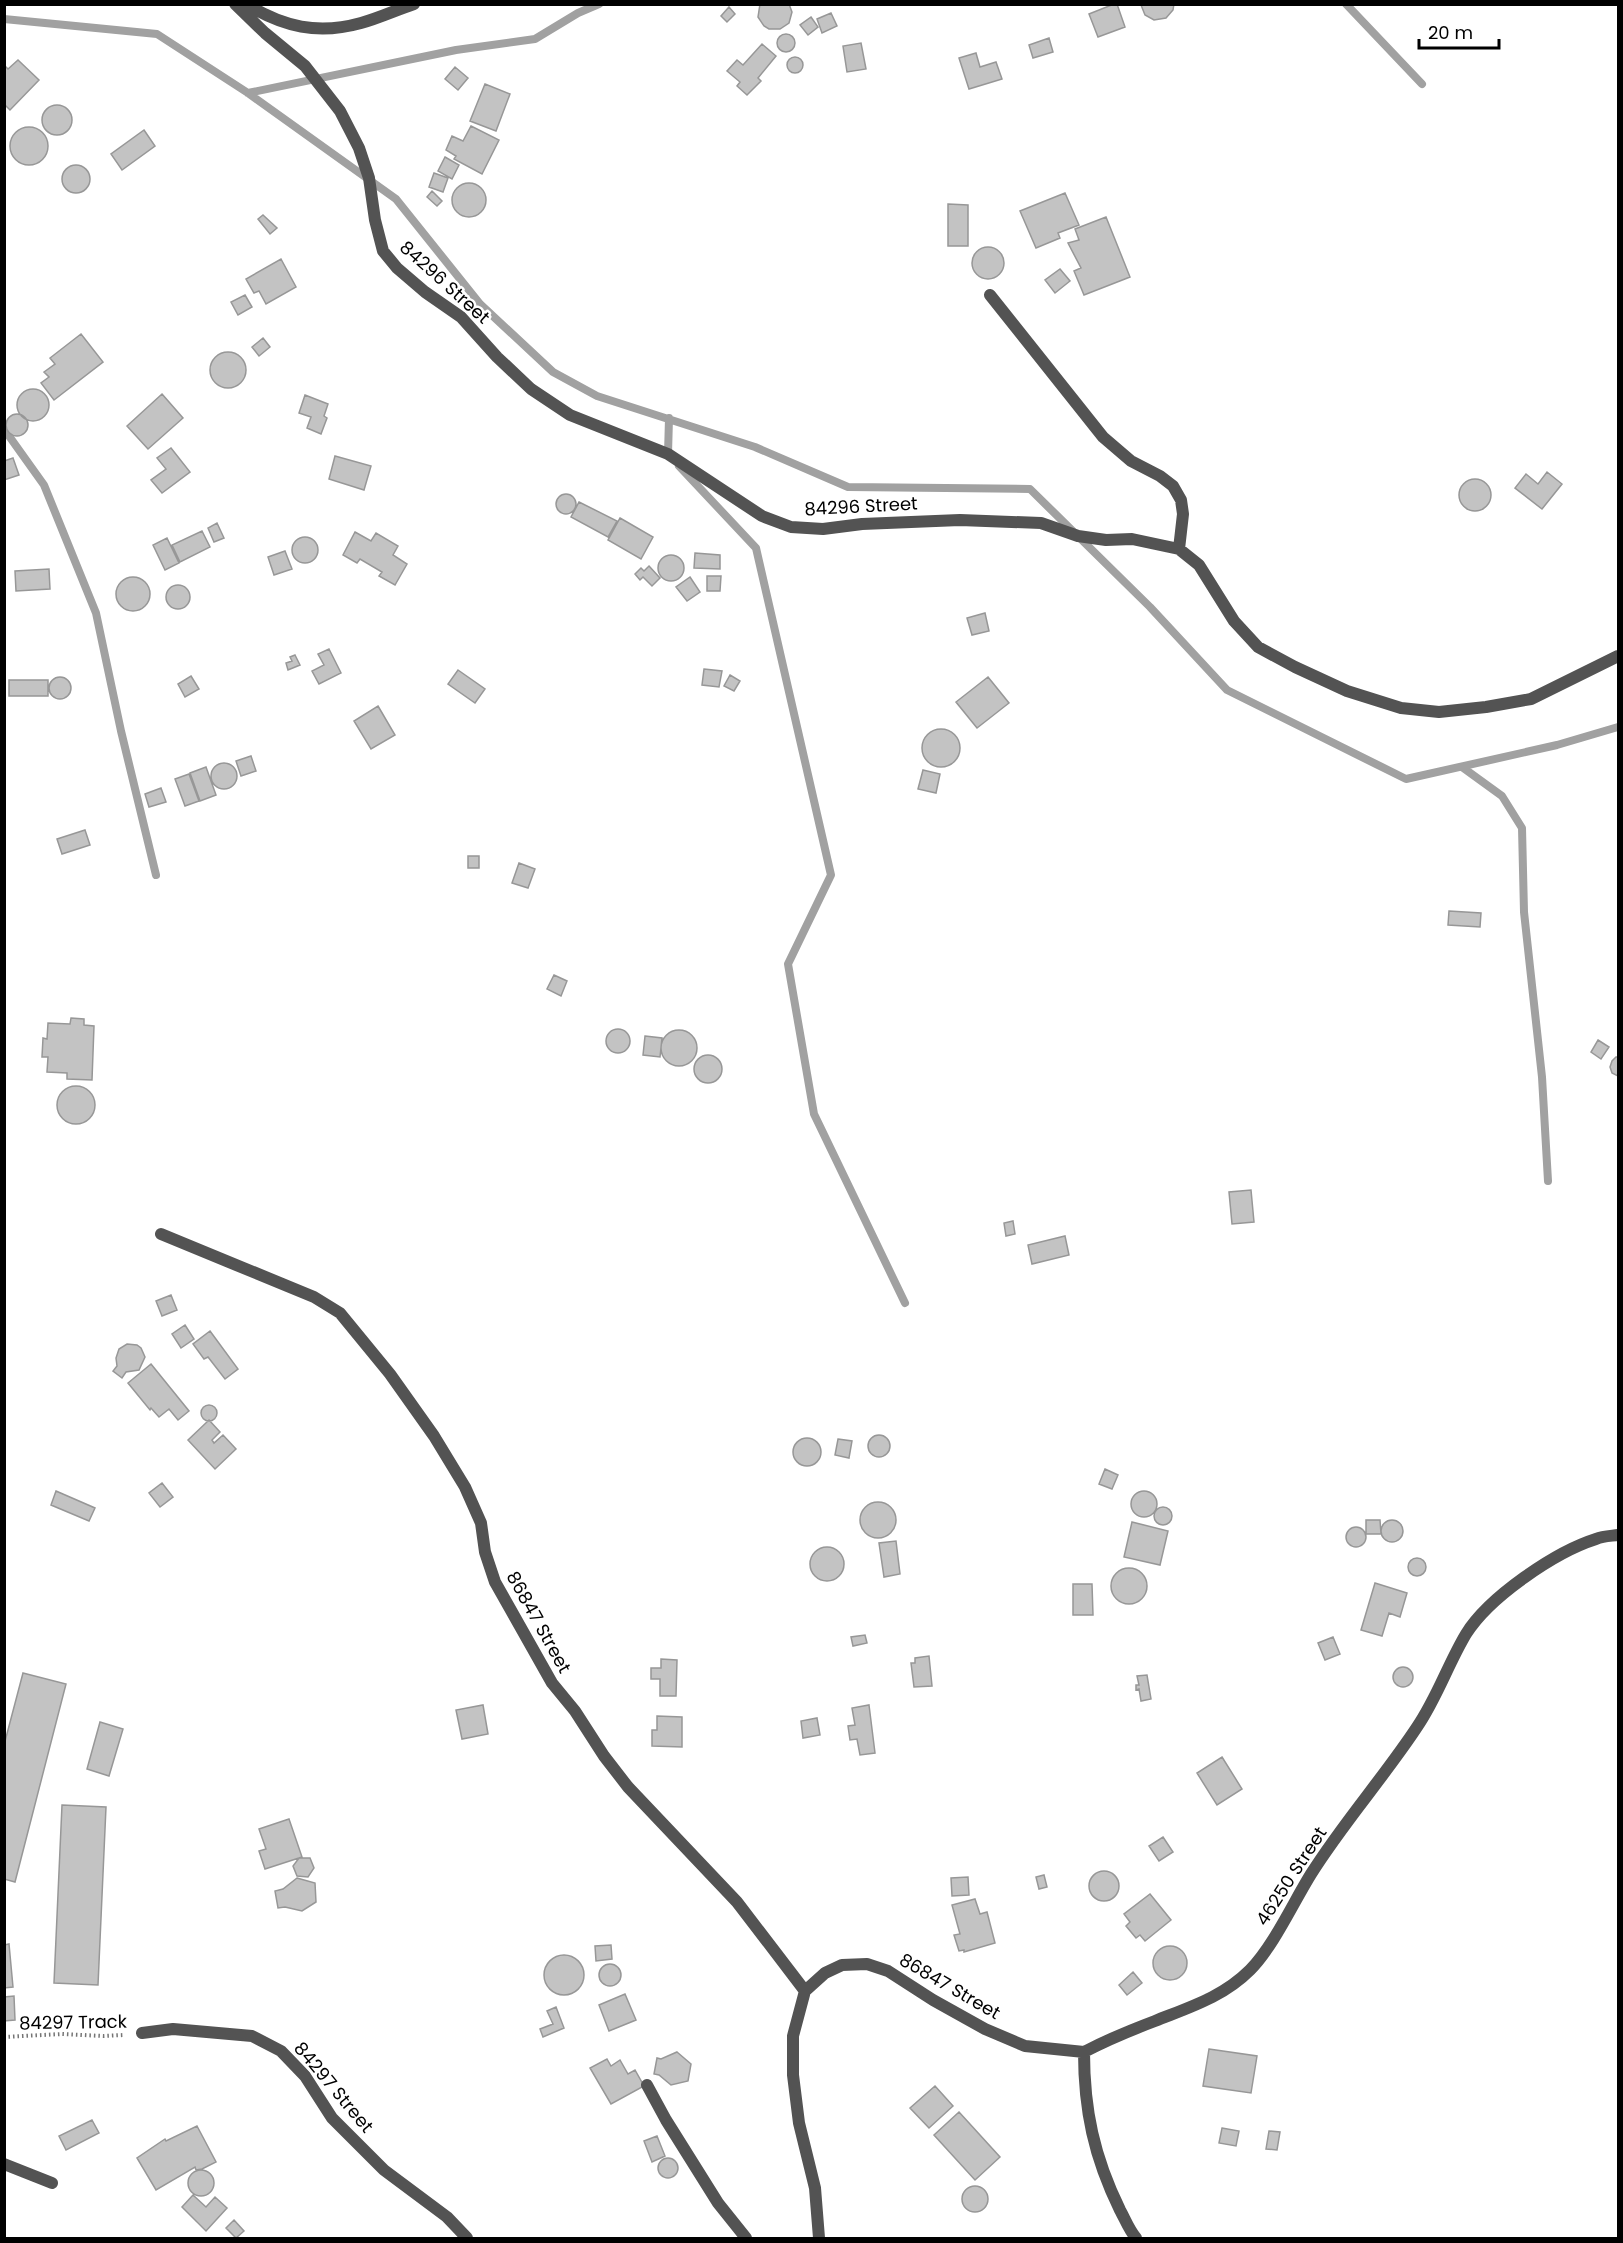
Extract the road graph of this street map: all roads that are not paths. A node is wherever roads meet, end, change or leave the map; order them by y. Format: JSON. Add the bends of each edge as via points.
{"nodes":[{"id":1,"x":235,"y":4,"type":"edge"},
{"id":2,"x":246,"y":4,"type":"edge"},
{"id":3,"x":414,"y":4,"type":"edge"},
{"id":4,"x":990,"y":295,"type":"dead end"},
{"id":5,"x":1179,"y":549,"type":"junction"},
{"id":6,"x":1618,"y":656,"type":"edge"},
{"id":7,"x":161,"y":1234,"type":"dead end"},
{"id":8,"x":1618,"y":1535,"type":"edge"},
{"id":9,"x":805,"y":1991,"type":"junction"},
{"id":10,"x":142,"y":2034,"type":"road end"},
{"id":11,"x":1084,"y":2052,"type":"junction"},
{"id":12,"x":647,"y":2085,"type":"dead end"},
{"id":13,"x":4,"y":2164,"type":"edge"},
{"id":14,"x":52,"y":2183,"type":"dead end"},
{"id":15,"x":467,"y":2238,"type":"edge"},
{"id":16,"x":746,"y":2238,"type":"edge"},
{"id":17,"x":819,"y":2238,"type":"edge"},
{"id":18,"x":1136,"y":2238,"type":"edge"}],
"edges":[{"from":1,"to":5,"type":"street","name":"84296 Street","via":[[305,66],[340,111],[369,178],[383,251],[425,292],[461,317],[531,389],[570,415],[668,454],[762,516],[791,527],[823,529],[960,520],[1041,522],[1078,536],[1132,539]]},
{"from":2,"to":3,"type":"street","via":[[262,14],[308,30],[358,24]]},
{"from":4,"to":5,"type":"street","via":[[1103,438],[1173,486],[1183,514]]},
{"from":5,"to":6,"type":"street","via":[[1199,566],[1234,621],[1258,647],[1347,691],[1401,708],[1439,712],[1531,699]]},
{"from":7,"to":9,"type":"street","name":"86847 Street","via":[[314,1297],[340,1313],[363,1340],[434,1436],[465,1487],[481,1523],[484,1552],[495,1582],[552,1683],[628,1787],[737,1902]]},
{"from":8,"to":11,"type":"street","name":"46250 Street","via":[[1576,1546],[1497,1599],[1479,1616],[1418,1726],[1318,1863],[1251,1969],[1225,1991],[1204,2002]]},
{"from":9,"to":11,"type":"street","name":"86847 Street","via":[[825,1973],[842,1965],[867,1964],[888,1971],[933,2000],[1025,2046]]},
{"from":9,"to":17,"type":"street","via":[[793,2036],[793,2075],[799,2123],[815,2188]]},
{"from":10,"to":15,"type":"street","name":"84297 Street","via":[[173,2029],[252,2036],[281,2050],[306,2076],[332,2118],[384,2170],[447,2217]]},
{"from":11,"to":18,"type":"street","via":[[1090,2130],[1109,2187]]},
{"from":12,"to":16,"type":"street","via":[[718,2203]]},
{"from":13,"to":14,"type":"street"}]}
